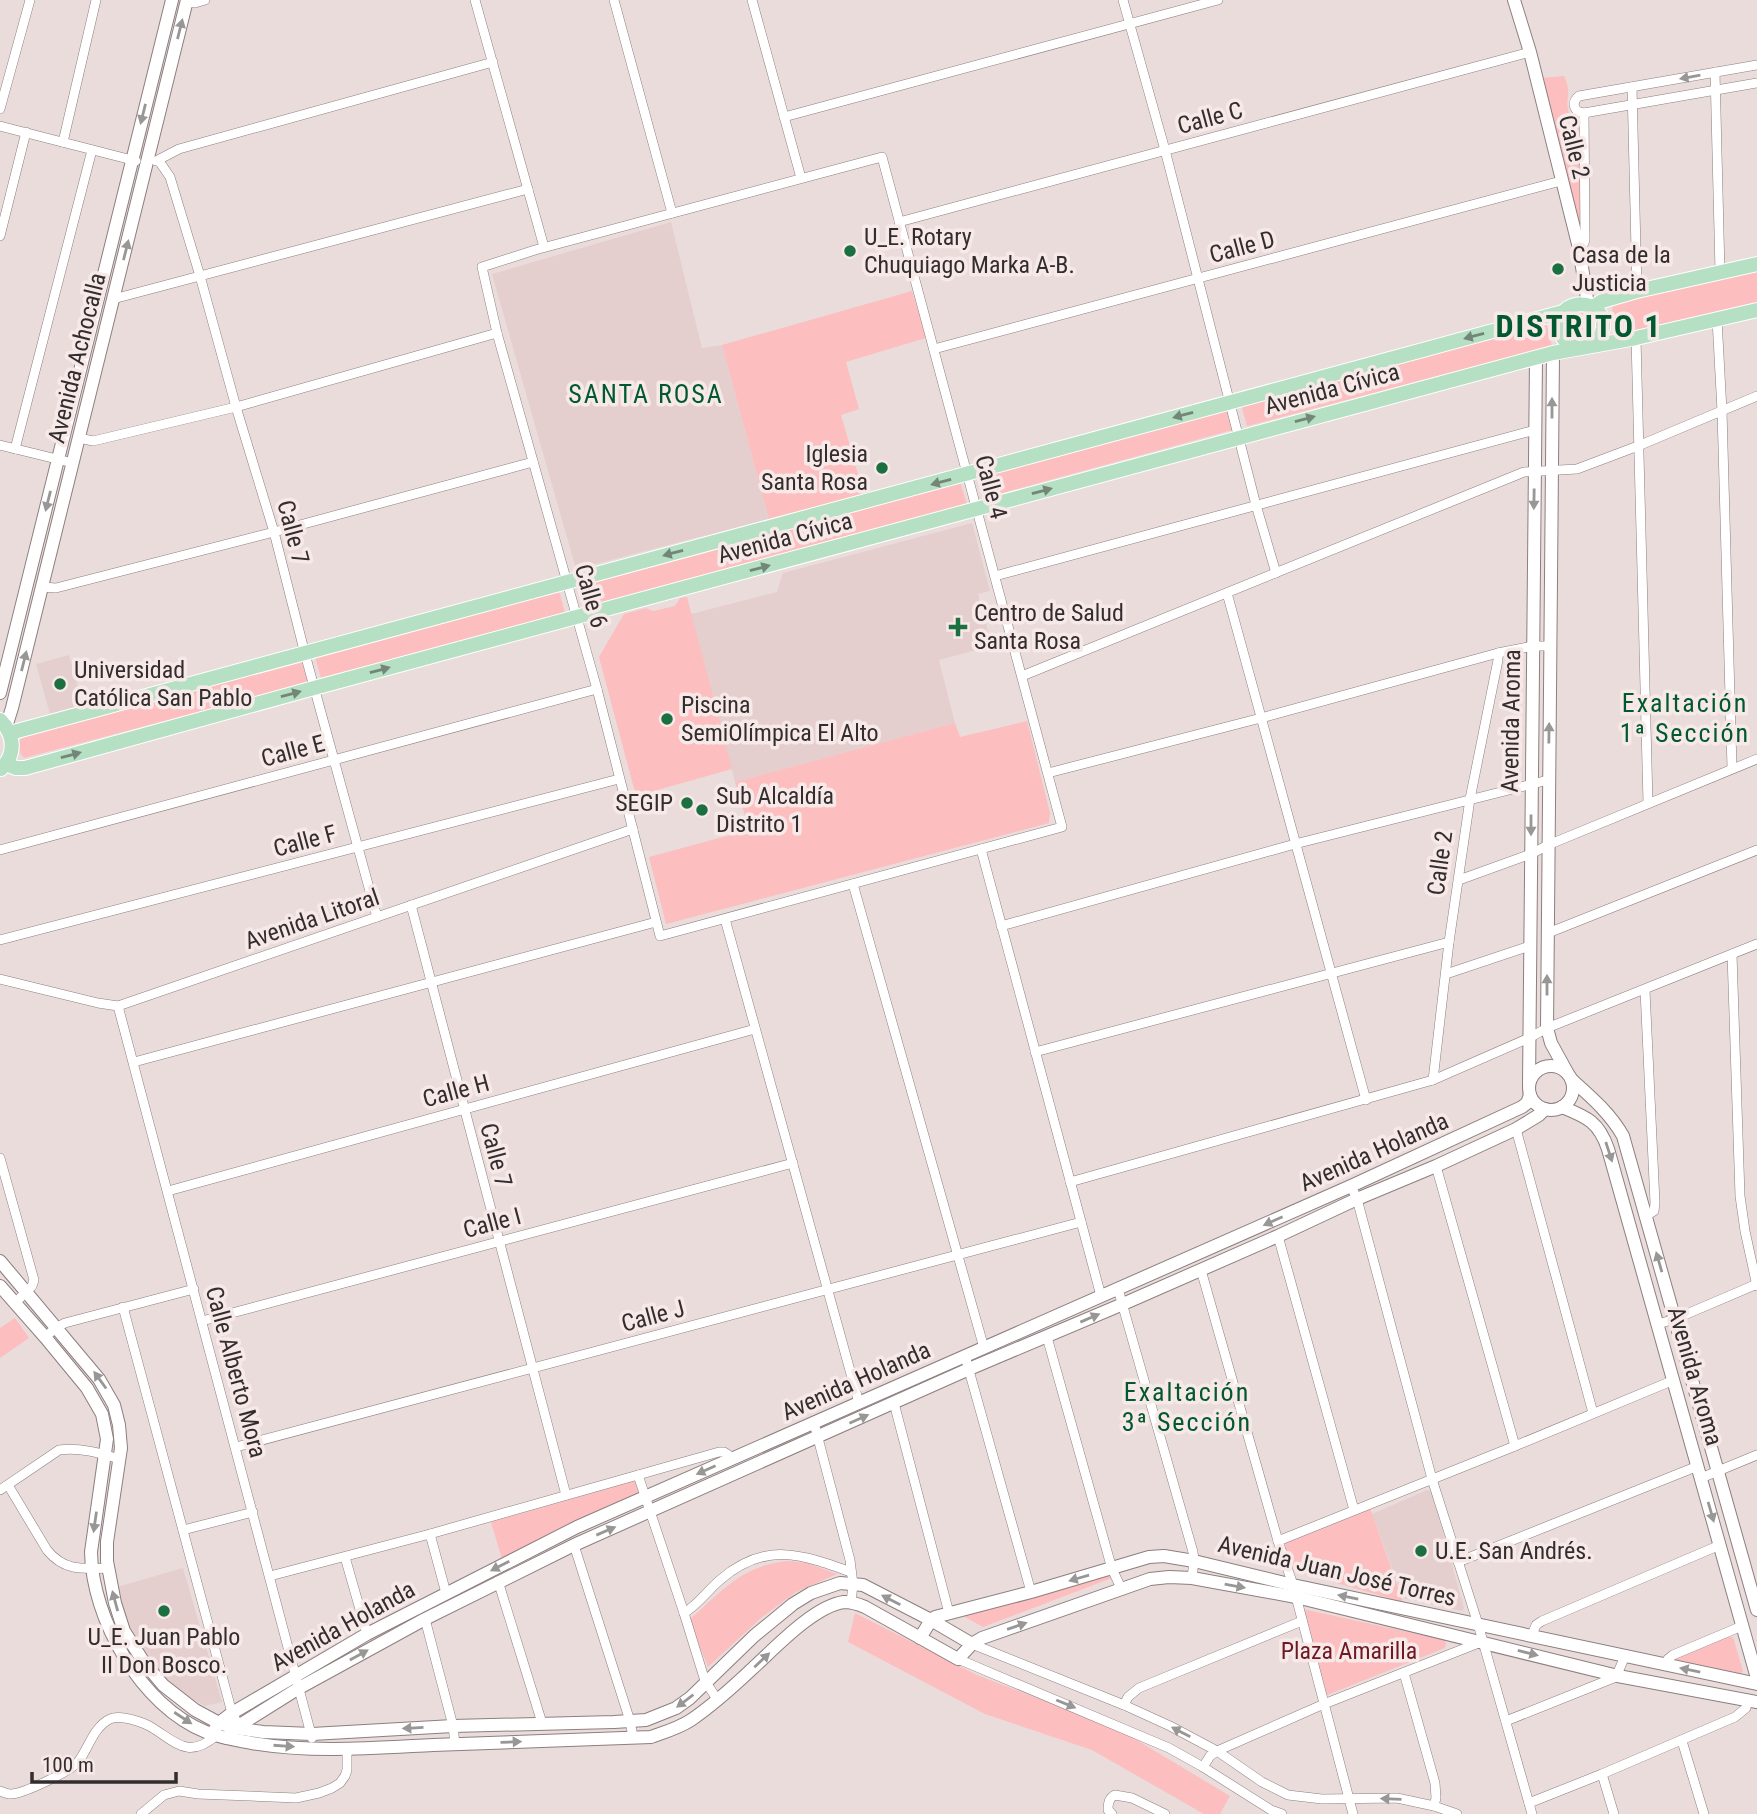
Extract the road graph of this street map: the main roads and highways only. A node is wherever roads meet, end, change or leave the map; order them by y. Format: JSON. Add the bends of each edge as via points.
{"nodes":[{"id":1,"x":1757,"y":264,"type":"edge"},
{"id":2,"x":1591,"y":306,"type":"junction"},
{"id":3,"x":1757,"y":310,"type":"edge"},
{"id":4,"x":1563,"y":312,"type":"junction"},
{"id":5,"x":1583,"y":347,"type":"junction"},
{"id":6,"x":5,"y":727,"type":"edge"},
{"id":7,"x":3,"y":767,"type":"edge"}],
"edges":[{"from":1,"to":2,"type":"main road"},
{"from":2,"to":4,"type":"main road","via":[[1574,305]]},
{"from":2,"to":5,"type":"main road","via":[[1602,318],[1603,331],[1600,338]]},
{"from":3,"to":5,"type":"main road","name":"Avenida Cívica"},
{"from":4,"to":5,"type":"main road","via":[[1560,333],[1570,345]]},
{"from":4,"to":6,"type":"main road","name":"Avenida Cívica","one_way":true,"via":[[305,654]]},
{"from":7,"to":5,"type":"main road","name":"Avenida Cívica","one_way":true,"via":[[25,768]]},
{"from":6,"to":7,"type":"main road","via":[[12,748]]}]}
